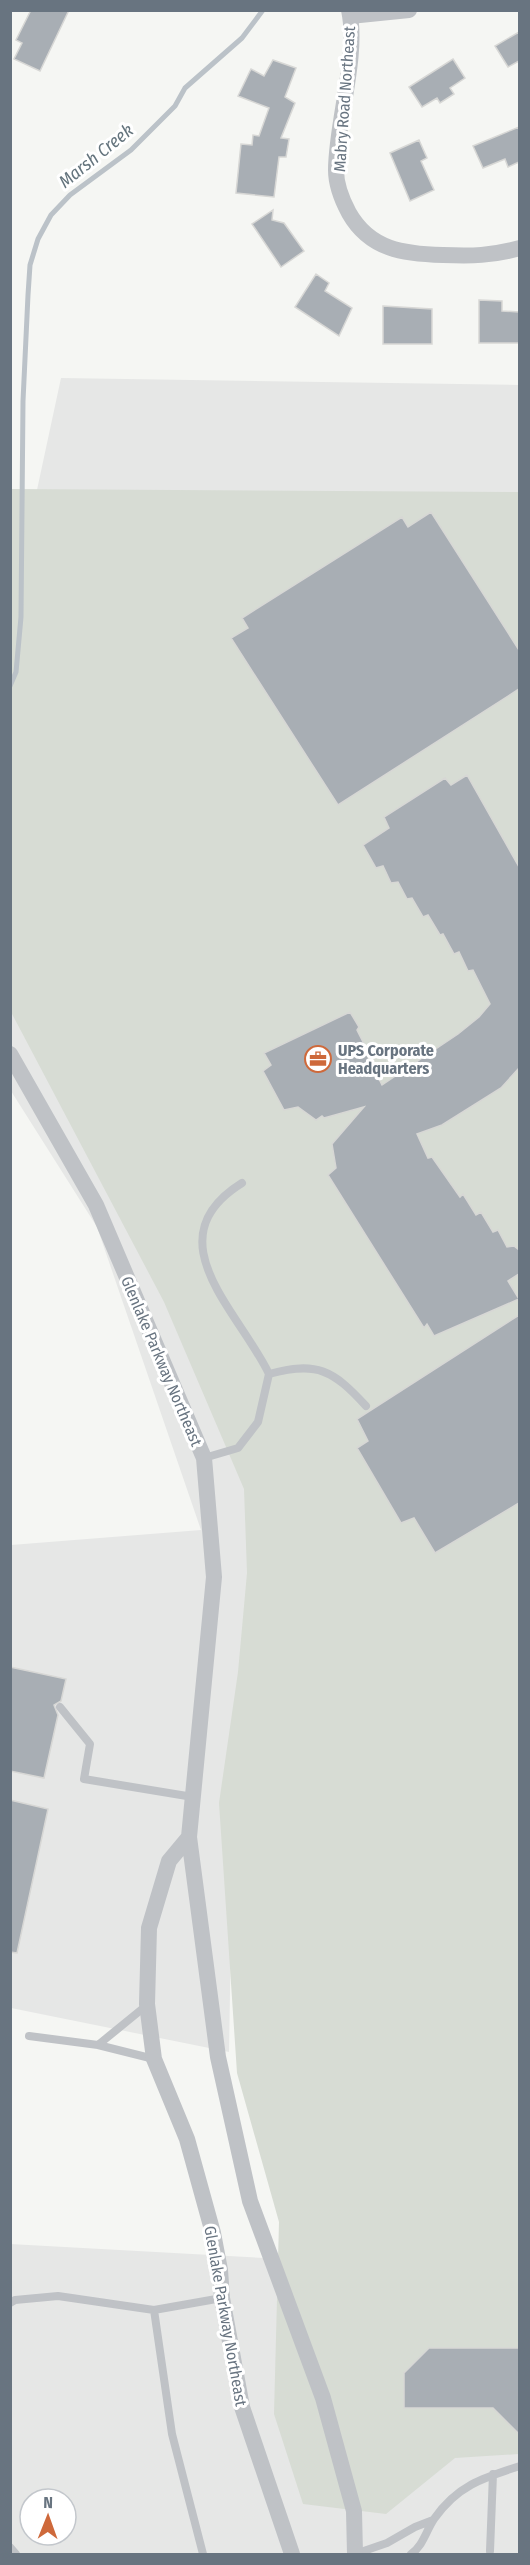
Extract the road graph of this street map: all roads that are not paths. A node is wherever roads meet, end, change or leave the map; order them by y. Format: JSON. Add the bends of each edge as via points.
{"nodes":[{"id":1,"x":409,"y":10,"type":"edge"},
{"id":2,"x":349,"y":13,"type":"edge"},
{"id":3,"x":519,"y":248,"type":"edge"},
{"id":4,"x":10,"y":1054,"type":"edge"},
{"id":5,"x":242,"y":1183,"type":"dead end"},
{"id":6,"x":269,"y":1374,"type":"junction"},
{"id":7,"x":366,"y":1406,"type":"dead end"},
{"id":8,"x":204,"y":1458,"type":"junction"},
{"id":9,"x":60,"y":1707,"type":"dead end"},
{"id":10,"x":193,"y":1797,"type":"junction"},
{"id":11,"x":189,"y":1838,"type":"junction"},
{"id":12,"x":147,"y":2004,"type":"junction"},
{"id":13,"x":29,"y":2036,"type":"dead end"},
{"id":14,"x":98,"y":2045,"type":"junction"},
{"id":15,"x":154,"y":2059,"type":"junction"},
{"id":16,"x":222,"y":2298,"type":"junction"},
{"id":17,"x":10,"y":2303,"type":"edge"},
{"id":18,"x":154,"y":2310,"type":"junction"},
{"id":19,"x":519,"y":2466,"type":"edge"},
{"id":20,"x":493,"y":2474,"type":"junction"},
{"id":21,"x":433,"y":2520,"type":"junction"},
{"id":22,"x":10,"y":2547,"type":"edge"},
{"id":23,"x":490,"y":2551,"type":"dead end"},
{"id":24,"x":16,"y":2554,"type":"edge"},
{"id":25,"x":203,"y":2554,"type":"edge"},
{"id":26,"x":292,"y":2554,"type":"edge"},
{"id":27,"x":354,"y":2554,"type":"edge"},
{"id":28,"x":411,"y":2554,"type":"edge"}],
"edges":[{"from":1,"to":2,"type":"street"},
{"from":2,"to":3,"type":"street","name":"Mabry Road Northeast","via":[[350,42],[336,171],[341,198],[353,221],[368,237],[397,252],[487,257]]},
{"from":4,"to":8,"type":"street","name":"Glenlake Parkway Northeast","via":[[96,1204]]},
{"from":5,"to":6,"type":"lane","via":[[212,1209],[201,1250],[206,1272]]},
{"from":6,"to":7,"type":"lane","via":[[298,1366],[323,1371],[347,1385]]},
{"from":6,"to":8,"type":"lane","via":[[258,1422],[245,1439],[238,1448]]},
{"from":8,"to":10,"type":"street","name":"Glenlake Parkway Northeast","via":[[214,1577]]},
{"from":9,"to":10,"type":"lane","via":[[90,1744],[84,1779]]},
{"from":10,"to":11,"type":"street","name":"Glenlake Parkway Northeast"},
{"from":11,"to":12,"type":"street","name":"Glenlake Parkway Northeast","via":[[169,1861],[149,1928]]},
{"from":11,"to":27,"type":"street","name":"Glenlake Parkway Northeast","via":[[218,2057],[250,2201],[323,2398],[354,2511]]},
{"from":12,"to":14,"type":"lane"},
{"from":12,"to":15,"type":"street","name":"Glenlake Parkway Northeast"},
{"from":13,"to":14,"type":"lane"},
{"from":14,"to":15,"type":"lane"},
{"from":15,"to":16,"type":"street","name":"Glenlake Parkway Northeast","via":[[187,2139],[213,2233]]},
{"from":16,"to":18,"type":"lane"},
{"from":16,"to":26,"type":"street","name":"Glenlake Parkway Northeast","via":[[242,2407]]},
{"from":17,"to":18,"type":"lane","via":[[58,2296]]},
{"from":18,"to":25,"type":"lane","via":[[172,2434]]},
{"from":19,"to":20,"type":"lane"},
{"from":20,"to":21,"type":"lane","via":[[458,2491]]},
{"from":20,"to":23,"type":"lane"},
{"from":21,"to":27,"type":"lane"},
{"from":21,"to":28,"type":"lane"},
{"from":22,"to":24,"type":"lane"}]}
